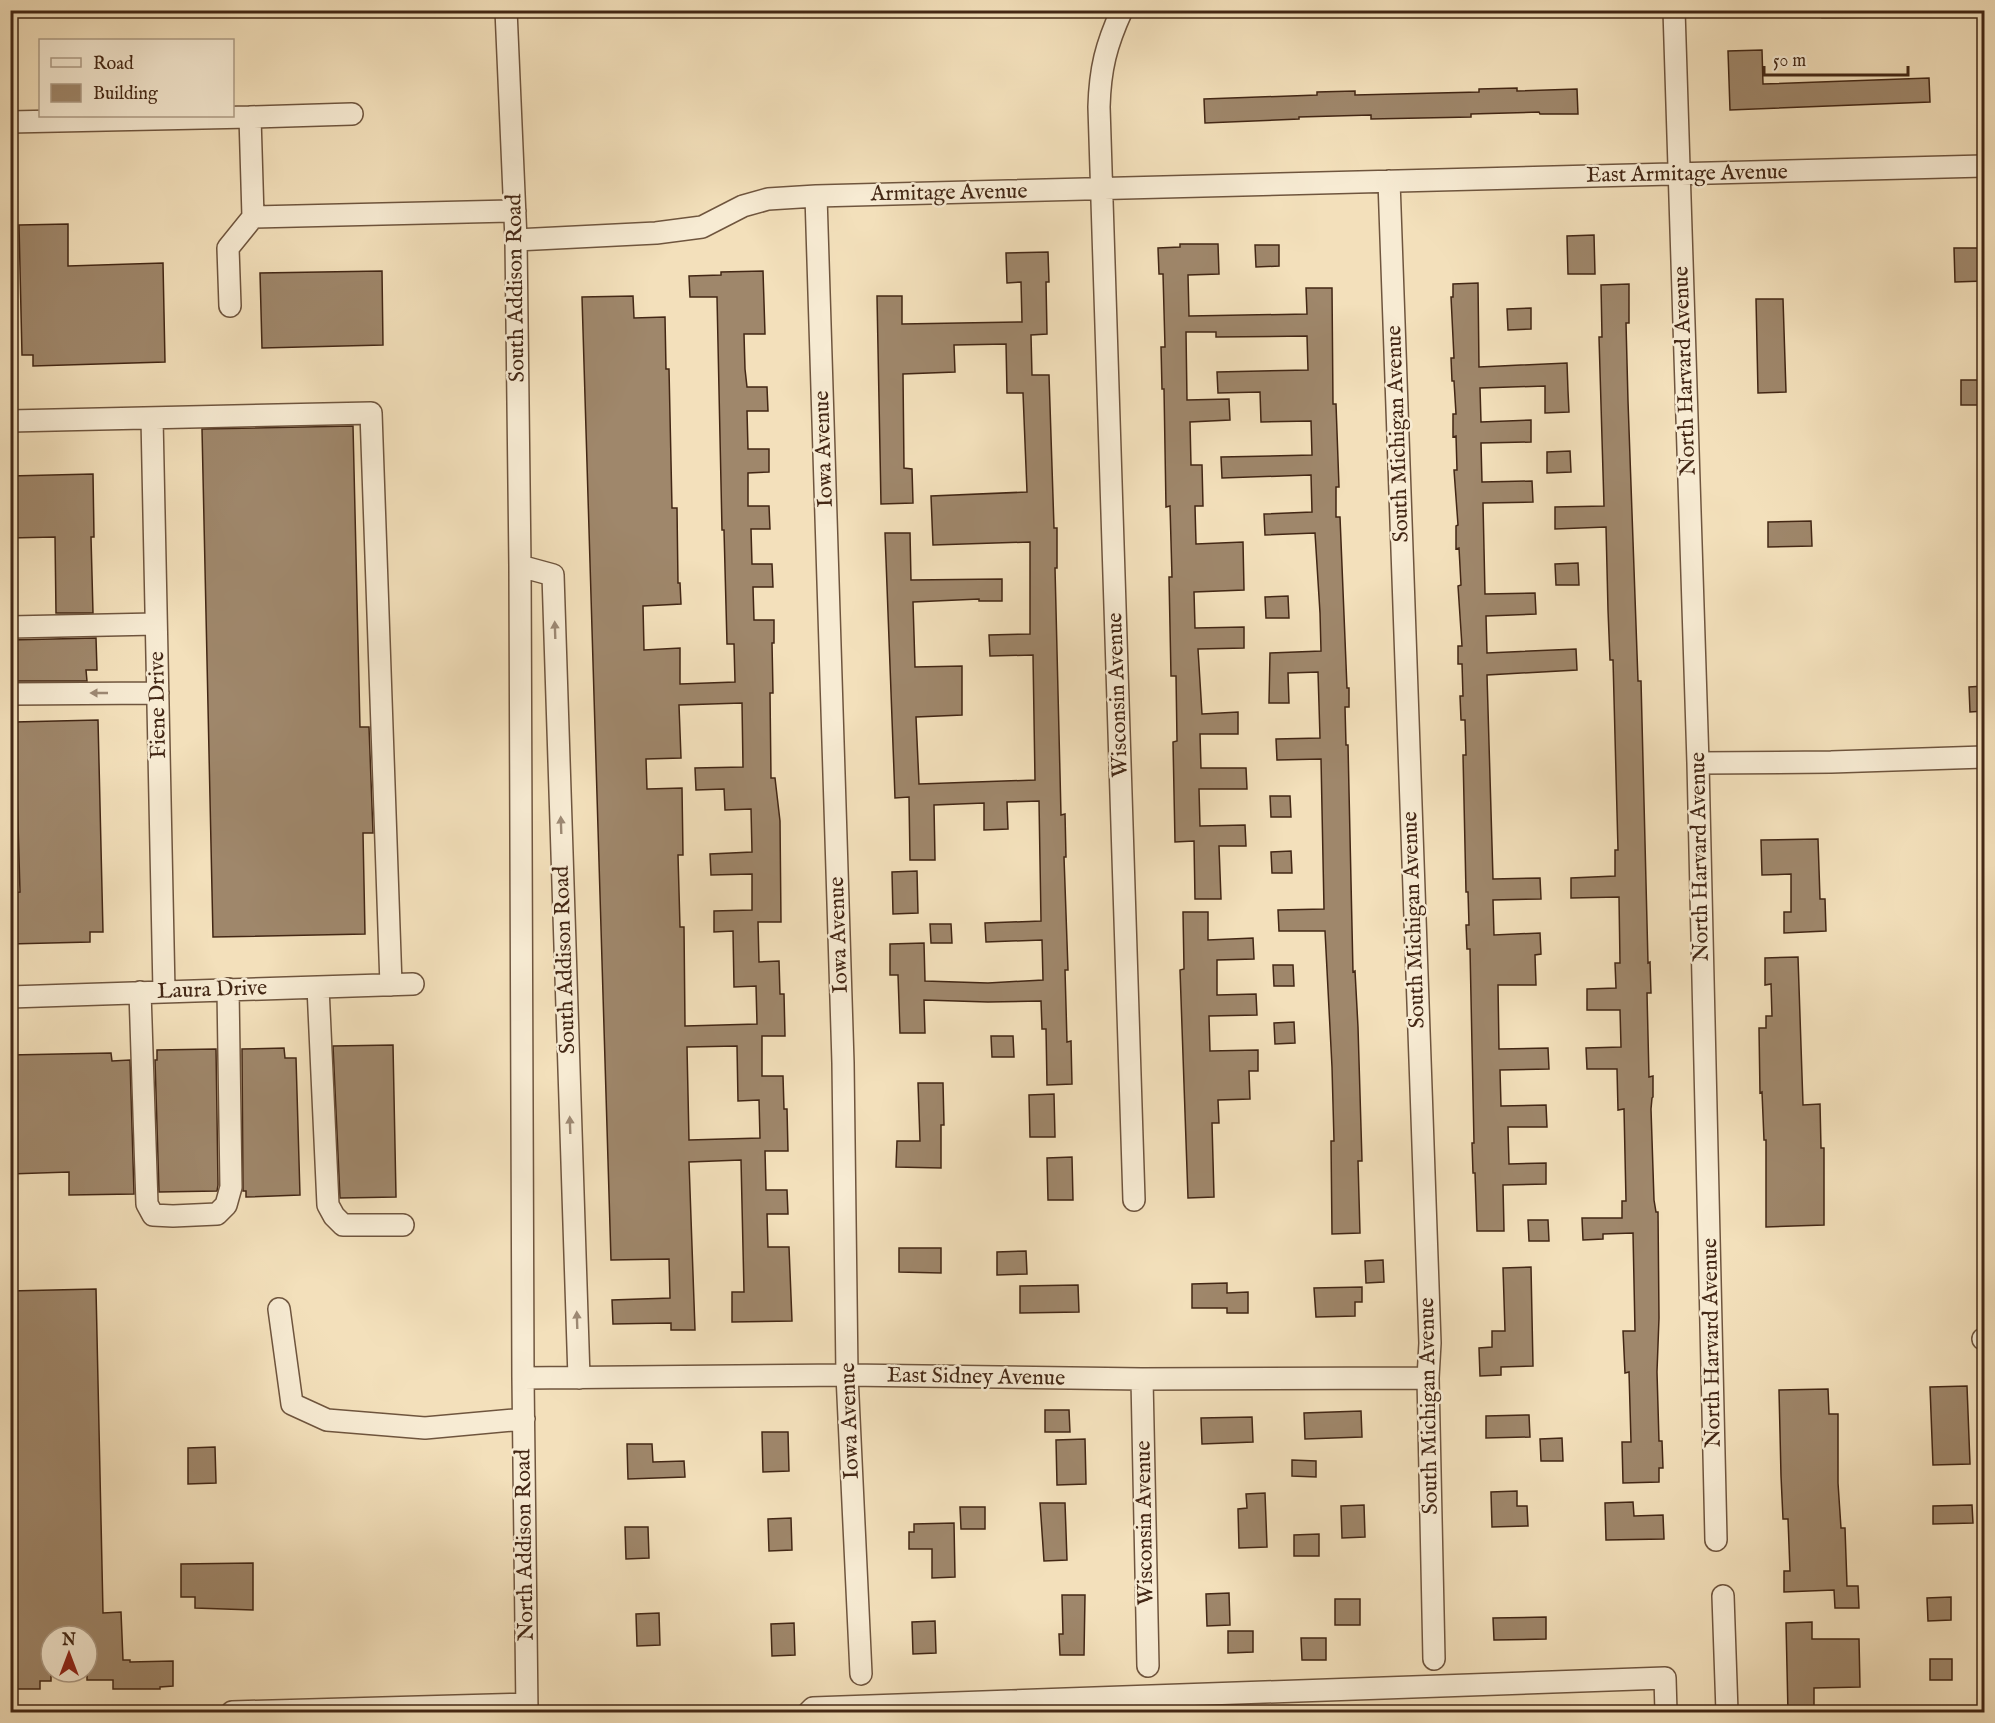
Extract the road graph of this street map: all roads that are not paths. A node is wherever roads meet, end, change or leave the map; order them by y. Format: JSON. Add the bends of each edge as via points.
{"nodes":[{"id":1,"x":506,"y":10,"type":"edge"},
{"id":2,"x":1122,"y":10,"type":"edge"},
{"id":3,"x":1674,"y":10,"type":"edge"},
{"id":4,"x":352,"y":114,"type":"dead end"},
{"id":5,"x":250,"y":117,"type":"junction"},
{"id":6,"x":10,"y":122,"type":"edge"},
{"id":7,"x":1984,"y":166,"type":"edge"},
{"id":8,"x":1679,"y":174,"type":"junction"},
{"id":9,"x":1389,"y":181,"type":"junction"},
{"id":10,"x":1103,"y":189,"type":"junction"},
{"id":11,"x":816,"y":196,"type":"junction"},
{"id":12,"x":515,"y":211,"type":"junction"},
{"id":13,"x":253,"y":217,"type":"junction"},
{"id":14,"x":516,"y":240,"type":"junction"},
{"id":15,"x":230,"y":306,"type":"dead end"},
{"id":16,"x":152,"y":418,"type":"junction"},
{"id":17,"x":10,"y":421,"type":"edge"},
{"id":18,"x":520,"y":566,"type":"junction"},
{"id":19,"x":156,"y":618,"type":"junction"},
{"id":20,"x":10,"y":619,"type":"edge"},
{"id":21,"x":10,"y":627,"type":"edge"},
{"id":22,"x":158,"y":693,"type":"junction"},
{"id":23,"x":10,"y":694,"type":"edge"},
{"id":24,"x":1984,"y":757,"type":"edge"},
{"id":25,"x":1698,"y":763,"type":"junction"},
{"id":26,"x":413,"y":984,"type":"dead end"},
{"id":27,"x":391,"y":985,"type":"junction"},
{"id":28,"x":318,"y":987,"type":"junction"},
{"id":29,"x":228,"y":989,"type":"junction"},
{"id":30,"x":164,"y":991,"type":"junction"},
{"id":31,"x":140,"y":992,"type":"junction"},
{"id":32,"x":10,"y":997,"type":"edge"},
{"id":33,"x":1134,"y":1200,"type":"dead end"},
{"id":34,"x":403,"y":1225,"type":"dead end"},
{"id":35,"x":279,"y":1309,"type":"dead end"},
{"id":36,"x":847,"y":1375,"type":"junction"},
{"id":37,"x":523,"y":1378,"type":"junction"},
{"id":38,"x":579,"y":1378,"type":"junction"},
{"id":39,"x":1428,"y":1378,"type":"junction"},
{"id":40,"x":1142,"y":1379,"type":"junction"},
{"id":41,"x":524,"y":1419,"type":"junction"},
{"id":42,"x":1716,"y":1540,"type":"dead end"},
{"id":43,"x":1723,"y":1596,"type":"dead end"},
{"id":44,"x":1434,"y":1659,"type":"dead end"},
{"id":45,"x":1148,"y":1666,"type":"dead end"},
{"id":46,"x":861,"y":1674,"type":"dead end"},
{"id":47,"x":527,"y":1708,"type":"edge"},
{"id":48,"x":232,"y":1713,"type":"edge"},
{"id":49,"x":809,"y":1713,"type":"edge"},
{"id":50,"x":1666,"y":1713,"type":"edge"},
{"id":51,"x":1727,"y":1713,"type":"edge"}],
"edges":[{"from":1,"to":12,"type":"street","name":"South Addison Road"},
{"from":2,"to":10,"type":"street","name":"Wisconsin Avenue","via":[[1100,75]]},
{"from":3,"to":8,"type":"street","name":"North Harvard Avenue"},
{"from":4,"to":5,"type":"street"},
{"from":5,"to":6,"type":"street"},
{"from":5,"to":13,"type":"street"},
{"from":7,"to":8,"type":"street","name":"East Armitage Avenue"},
{"from":8,"to":9,"type":"street","name":"East Armitage Avenue"},
{"from":8,"to":25,"type":"street","name":"North Harvard Avenue"},
{"from":9,"to":10,"type":"street","name":"Armitage Avenue"},
{"from":9,"to":39,"type":"street","name":"South Michigan Avenue","via":[[1430,1343]]},
{"from":10,"to":11,"type":"street","name":"Armitage Avenue"},
{"from":10,"to":33,"type":"street","name":"Wisconsin Avenue"},
{"from":11,"to":14,"type":"street","name":"Armitage Avenue","via":[[751,203],[702,228]]},
{"from":11,"to":36,"type":"street","name":"Iowa Avenue","via":[[843,1039]]},
{"from":12,"to":13,"type":"street"},
{"from":12,"to":14,"type":"street","name":"South Addison Road"},
{"from":13,"to":15,"type":"street","via":[[228,248]]},
{"from":14,"to":18,"type":"street","name":"South Addison Road"},
{"from":16,"to":17,"type":"street"},
{"from":16,"to":19,"type":"street","name":"Fiene Drive"},
{"from":16,"to":27,"type":"street","via":[[371,413]]},
{"from":18,"to":37,"type":"street","name":"South Addison Road"},
{"from":38,"to":18,"type":"street","name":"South Addison Road","one_way":true,"via":[[553,575]]},
{"from":19,"to":20,"type":"street"},
{"from":19,"to":21,"type":"street"},
{"from":19,"to":22,"type":"street","name":"Fiene Drive"},
{"from":22,"to":23,"type":"street","one_way":true},
{"from":22,"to":30,"type":"street","name":"Fiene Drive"},
{"from":24,"to":25,"type":"street"},
{"from":25,"to":42,"type":"street","name":"North Harvard Avenue"},
{"from":26,"to":27,"type":"street","name":"Laura Drive"},
{"from":27,"to":28,"type":"street","name":"Laura Drive"},
{"from":28,"to":29,"type":"street","name":"Laura Drive"},
{"from":28,"to":34,"type":"street","via":[[328,1205],[343,1225]]},
{"from":29,"to":30,"type":"street","name":"Laura Drive"},
{"from":29,"to":31,"type":"street","via":[[231,1187],[226,1205],[217,1214],[173,1216],[153,1215],[147,1204]]},
{"from":30,"to":31,"type":"street","name":"Laura Drive"},
{"from":31,"to":32,"type":"street","name":"Laura Drive"},
{"from":35,"to":41,"type":"street","via":[[292,1404],[327,1420],[425,1428]]},
{"from":36,"to":38,"type":"street","name":"East Sidney Avenue"},
{"from":36,"to":40,"type":"street","name":"East Sidney Avenue"},
{"from":36,"to":46,"type":"street","name":"Iowa Avenue"},
{"from":37,"to":38,"type":"street","name":"East Sidney Avenue"},
{"from":37,"to":41,"type":"street","name":"North Addison Road"},
{"from":39,"to":40,"type":"street","name":"East Sidney Avenue"},
{"from":39,"to":44,"type":"street","name":"South Michigan Avenue"},
{"from":40,"to":45,"type":"street","name":"Wisconsin Avenue"},
{"from":41,"to":47,"type":"street","name":"North Addison Road"},
{"from":43,"to":51,"type":"street"},
{"from":47,"to":48,"type":"street"},
{"from":49,"to":50,"type":"street","via":[[813,1708],[1665,1678]]}]}
